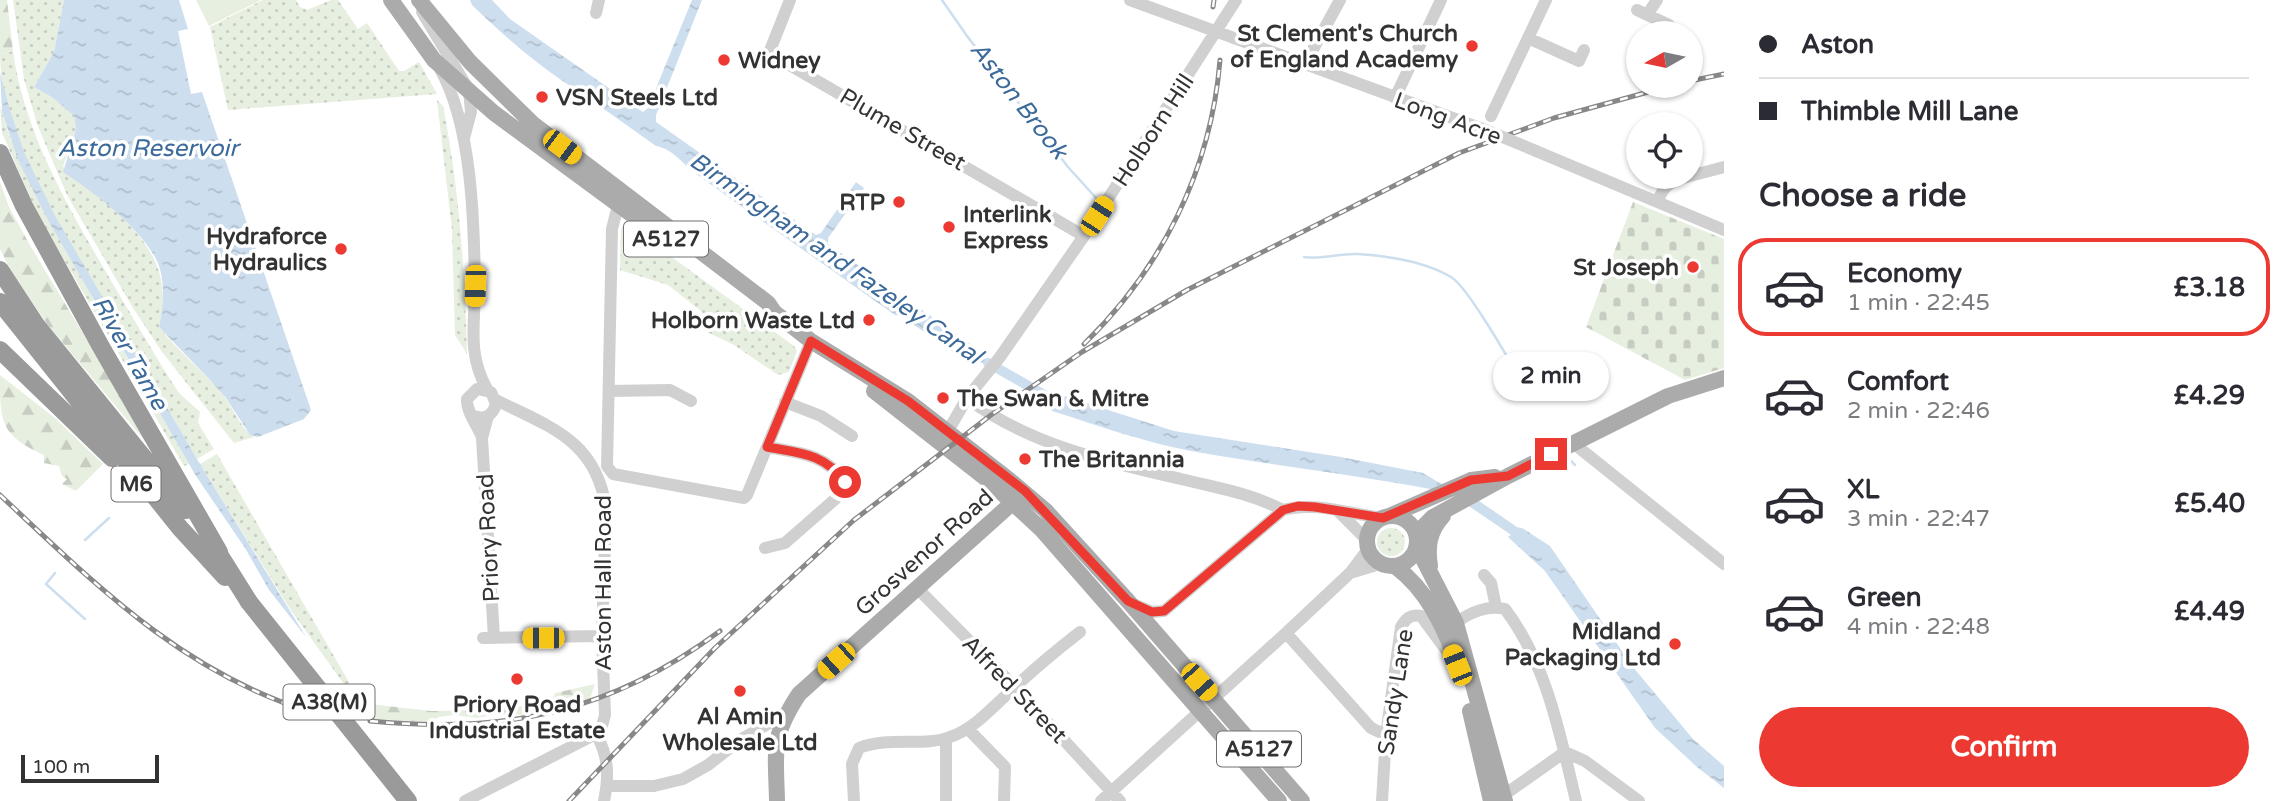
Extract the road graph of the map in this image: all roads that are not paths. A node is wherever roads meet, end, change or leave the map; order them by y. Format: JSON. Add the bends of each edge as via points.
{"nodes":[{"id":1,"x":391,"y":0,"type":"edge"},
{"id":2,"x":417,"y":0,"type":"edge"},
{"id":3,"x":790,"y":0,"type":"edge"},
{"id":4,"x":1130,"y":0,"type":"edge"},
{"id":5,"x":1236,"y":0,"type":"edge"},
{"id":6,"x":1340,"y":0,"type":"edge"},
{"id":7,"x":1441,"y":0,"type":"edge"},
{"id":8,"x":1546,"y":0,"type":"edge"},
{"id":9,"x":1657,"y":0,"type":"edge"},
{"id":10,"x":1660,"y":21,"type":"edge"},
{"id":11,"x":1217,"y":33,"type":"junction"},
{"id":12,"x":1528,"y":38,"type":"junction"},
{"id":13,"x":1584,"y":50,"type":"dead end"},
{"id":14,"x":434,"y":60,"type":"junction"},
{"id":15,"x":1305,"y":64,"type":"junction"},
{"id":16,"x":469,"y":90,"type":"junction"},
{"id":17,"x":1395,"y":98,"type":"junction"},
{"id":18,"x":1490,"y":116,"type":"dead end"},
{"id":19,"x":463,"y":140,"type":"junction"},
{"id":20,"x":0,"y":153,"type":"edge"},
{"id":21,"x":1724,"y":167,"type":"edge"},
{"id":22,"x":1703,"y":172,"type":"edge"},
{"id":23,"x":0,"y":184,"type":"edge"},
{"id":24,"x":1663,"y":189,"type":"edge"},
{"id":25,"x":1658,"y":201,"type":"junction"},
{"id":26,"x":624,"y":202,"type":"junction"},
{"id":27,"x":1724,"y":230,"type":"edge"},
{"id":28,"x":1084,"y":236,"type":"junction"},
{"id":29,"x":0,"y":270,"type":"edge"},
{"id":30,"x":0,"y":302,"type":"edge"},
{"id":31,"x":811,"y":341,"type":"junction"},
{"id":32,"x":100,"y":345,"type":"junction"},
{"id":33,"x":0,"y":350,"type":"edge"},
{"id":34,"x":828,"y":354,"type":"junction"},
{"id":35,"x":0,"y":363,"type":"edge"},
{"id":36,"x":1724,"y":378,"type":"edge"},
{"id":37,"x":609,"y":391,"type":"junction"},
{"id":38,"x":967,"y":398,"type":"junction"},
{"id":39,"x":54,"y":401,"type":"junction"},
{"id":40,"x":691,"y":401,"type":"dead end"},
{"id":41,"x":487,"y":402,"type":"junction"},
{"id":42,"x":785,"y":402,"type":"junction"},
{"id":43,"x":474,"y":416,"type":"junction"},
{"id":44,"x":104,"y":431,"type":"junction"},
{"id":45,"x":948,"y":431,"type":"junction"},
{"id":46,"x":852,"y":436,"type":"dead end"},
{"id":47,"x":482,"y":438,"type":"junction"},
{"id":48,"x":1573,"y":443,"type":"junction"},
{"id":49,"x":767,"y":447,"type":"junction"},
{"id":50,"x":1477,"y":485,"type":"junction"},
{"id":51,"x":1019,"y":497,"type":"junction"},
{"id":52,"x":1455,"y":505,"type":"junction"},
{"id":53,"x":1283,"y":510,"type":"junction"},
{"id":54,"x":1338,"y":511,"type":"junction"},
{"id":55,"x":1386,"y":517,"type":"junction"},
{"id":56,"x":180,"y":528,"type":"joint"},
{"id":57,"x":1417,"y":540,"type":"junction"},
{"id":58,"x":1367,"y":545,"type":"junction"},
{"id":59,"x":765,"y":548,"type":"dead end"},
{"id":60,"x":219,"y":552,"type":"junction"},
{"id":61,"x":1724,"y":564,"type":"edge"},
{"id":62,"x":1388,"y":565,"type":"junction"},
{"id":63,"x":1350,"y":573,"type":"junction"},
{"id":64,"x":1484,"y":575,"type":"dead end"},
{"id":65,"x":1436,"y":584,"type":"junction"},
{"id":66,"x":917,"y":588,"type":"junction"},
{"id":67,"x":1128,"y":601,"type":"junction"},
{"id":68,"x":249,"y":602,"type":"junction"},
{"id":69,"x":1496,"y":607,"type":"junction"},
{"id":70,"x":1456,"y":623,"type":"junction"},
{"id":71,"x":1080,"y":632,"type":"dead end"},
{"id":72,"x":1286,"y":633,"type":"junction"},
{"id":73,"x":603,"y":636,"type":"junction"},
{"id":74,"x":1457,"y":665,"type":"junction"},
{"id":75,"x":1015,"y":687,"type":"junction"},
{"id":76,"x":1214,"y":699,"type":"junction"},
{"id":77,"x":1200,"y":711,"type":"junction"},
{"id":78,"x":787,"y":713,"type":"junction"},
{"id":79,"x":759,"y":727,"type":"junction"},
{"id":80,"x":969,"y":730,"type":"junction"},
{"id":81,"x":596,"y":734,"type":"junction"},
{"id":82,"x":1386,"y":735,"type":"junction"},
{"id":83,"x":946,"y":739,"type":"junction"},
{"id":84,"x":775,"y":742,"type":"junction"},
{"id":85,"x":1564,"y":752,"type":"junction"},
{"id":86,"x":607,"y":786,"type":"junction"},
{"id":87,"x":1115,"y":796,"type":"edge"},
{"id":88,"x":1500,"y":799,"type":"edge"},
{"id":89,"x":408,"y":801,"type":"edge"},
{"id":90,"x":465,"y":801,"type":"edge"},
{"id":91,"x":604,"y":801,"type":"edge"},
{"id":92,"x":777,"y":801,"type":"edge"},
{"id":93,"x":854,"y":801,"type":"edge"},
{"id":94,"x":946,"y":801,"type":"edge"},
{"id":95,"x":1004,"y":801,"type":"edge"},
{"id":96,"x":1101,"y":801,"type":"edge"},
{"id":97,"x":1279,"y":801,"type":"edge"},
{"id":98,"x":1302,"y":801,"type":"edge"},
{"id":99,"x":1382,"y":801,"type":"edge"},
{"id":100,"x":1576,"y":801,"type":"edge"},
{"id":101,"x":1639,"y":801,"type":"edge"}],
"edges":[{"from":1,"to":14,"type":"main road","number":"A5127"},
{"from":2,"to":16,"type":"street"},
{"from":2,"to":26,"type":"main road","number":"A5127","via":[[470,62],[532,123]]},
{"from":3,"to":28,"type":"street","name":"Plume Street","via":[[769,53]]},
{"from":4,"to":11,"type":"street","name":"Long Acre"},
{"from":5,"to":11,"type":"street","name":"Holborn Hill"},
{"from":6,"to":15,"type":"street"},
{"from":7,"to":17,"type":"street"},
{"from":8,"to":12,"type":"street"},
{"from":9,"to":10,"type":"street","via":[[1642,13]]},
{"from":11,"to":15,"type":"street","name":"Long Acre"},
{"from":11,"to":28,"type":"street","name":"Holborn Hill"},
{"from":12,"to":13,"type":"street","via":[[1579,61]]},
{"from":12,"to":18,"type":"street"},
{"from":14,"to":16,"type":"main road","number":"A5127"},
{"from":14,"to":19,"type":"street","via":[[449,86]]},
{"from":15,"to":17,"type":"street","name":"Long Acre"},
{"from":16,"to":19,"type":"street","via":[[471,112]]},
{"from":16,"to":26,"type":"main road","number":"A5127","via":[[526,137]]},
{"from":17,"to":25,"type":"street","name":"Long Acre","bridge":true},
{"from":19,"to":41,"type":"street","via":[[475,286],[472,341]]},
{"from":20,"to":32,"type":"highway","number":"A38(M)"},
{"from":21,"to":22,"type":"street"},
{"from":23,"to":32,"type":"highway","number":"A38(M)"},
{"from":24,"to":25,"type":"street"},
{"from":25,"to":27,"type":"street","name":"Long Acre"},
{"from":26,"to":31,"type":"main road","number":"A5127","via":[[768,303],[774,313]]},
{"from":26,"to":37,"type":"street","via":[[612,229]]},
{"from":28,"to":38,"type":"street","name":"Holborn Hill"},
{"from":29,"to":44,"type":"highway","number":"A38(M)"},
{"from":30,"to":44,"type":"highway","number":"A38(M)"},
{"from":31,"to":34,"type":"main road","number":"A5127"},
{"from":31,"to":42,"type":"street"},
{"from":32,"to":60,"type":"highway","number":"A38(M)"},
{"from":33,"to":39,"type":"highway","number":"M6"},
{"from":34,"to":45,"type":"main road","number":"A5127","via":[[908,401]]},
{"from":34,"to":51,"type":"main road","number":"A5127","via":[[977,471]]},
{"from":35,"to":39,"type":"highway","number":"M6"},
{"from":36,"to":48,"type":"main road","via":[[1668,396]]},
{"from":37,"to":40,"type":"street","via":[[670,390]]},
{"from":37,"to":49,"type":"street","via":[[607,466],[613,474],[740,499],[747,495]]},
{"from":38,"to":45,"type":"street","name":"Holborn Hill"},
{"from":38,"to":53,"type":"street","via":[[1058,447],[1259,497]]},
{"from":39,"to":44,"type":"highway","number":"M6"},
{"from":41,"to":43,"type":"street","name":"Aston Hall Road"},
{"from":41,"to":43,"type":"street","via":[[467,403]]},
{"from":41,"to":47,"type":"street","name":"Priory Road"},
{"from":41,"to":73,"type":"street","name":"Aston Hall Road","via":[[540,421],[583,451],[598,474],[606,508]]},
{"from":42,"to":46,"type":"street","via":[[821,416]]},
{"from":42,"to":49,"type":"street"},
{"from":43,"to":47,"type":"street","name":"Priory Road"},
{"from":44,"to":56,"type":"highway","number":"M6"},
{"from":44,"to":60,"type":"highway","number":"A38(M)"},
{"from":45,"to":51,"type":"main road","number":"A5127"},
{"from":47,"to":73,"type":"street","name":"Priory Road","via":[[488,638]]},
{"from":48,"to":50,"type":"main road","via":[[1508,476]]},
{"from":48,"to":61,"type":"street"},
{"from":49,"to":59,"type":"street","via":[[804,452],[845,482],[841,494],[785,543]]},
{"from":50,"to":52,"type":"main road"},
{"from":50,"to":55,"type":"main road","via":[[1429,497]]},
{"from":51,"to":66,"type":"main road","name":"Grosvenor Road"},
{"from":51,"to":67,"type":"main road","number":"A5127"},
{"from":51,"to":77,"type":"main road","number":"A5127"},
{"from":52,"to":57,"type":"main road","via":[[1433,517]]},
{"from":52,"to":65,"type":"main road","via":[[1431,534],[1428,553]]},
{"from":53,"to":54,"type":"street","via":[[1298,506]]},
{"from":53,"to":67,"type":"street","via":[[1164,611],[1152,612]]},
{"from":54,"to":55,"type":"street"},
{"from":54,"to":58,"type":"street"},
{"from":55,"to":57,"type":"main road","via":[[1408,522]]},
{"from":55,"to":58,"type":"main road","via":[[1372,527]]},
{"from":56,"to":68,"type":"highway","number":"A38(M)"},
{"from":57,"to":62,"type":"main road","via":[[1409,560]]},
{"from":57,"to":65,"type":"main road"},
{"from":58,"to":62,"type":"main road"},
{"from":58,"to":63,"type":"street"},
{"from":60,"to":68,"type":"highway","number":"A38(M)"},
{"from":62,"to":63,"type":"street"},
{"from":62,"to":74,"type":"main road","via":[[1413,581],[1439,619]]},
{"from":63,"to":72,"type":"street"},
{"from":64,"to":69,"type":"street","via":[[1491,583]]},
{"from":65,"to":70,"type":"main road"},
{"from":66,"to":75,"type":"street","name":"Alfred Street"},
{"from":66,"to":78,"type":"main road","name":"Grosvenor Road","via":[[799,694]]},
{"from":67,"to":76,"type":"main road","number":"A5127"},
{"from":68,"to":89,"type":"highway","number":"A38(M)","bridge":true},
{"from":69,"to":70,"type":"street"},
{"from":69,"to":85,"type":"street","via":[[1505,609],[1533,651]]},
{"from":70,"to":88,"type":"main road"},
{"from":71,"to":75,"type":"street"},
{"from":72,"to":76,"type":"street"},
{"from":72,"to":82,"type":"street","via":[[1371,727]]},
{"from":73,"to":81,"type":"street","name":"Aston Hall Road","via":[[605,715]]},
{"from":74,"to":82,"type":"street","name":"Sandy Lane","via":[[1421,616],[1406,619],[1400,633]]},
{"from":74,"to":88,"type":"main road"},
{"from":75,"to":80,"type":"street"},
{"from":75,"to":87,"type":"street","name":"Alfred Street"},
{"from":76,"to":77,"type":"street"},
{"from":76,"to":98,"type":"main road","number":"A5127"},
{"from":77,"to":87,"type":"street"},
{"from":77,"to":97,"type":"main road","number":"A5127"},
{"from":78,"to":79,"type":"street","name":"Grosvenor Road"},
{"from":78,"to":84,"type":"main road"},
{"from":79,"to":84,"type":"street"},
{"from":79,"to":86,"type":"street","name":"Grosvenor Road","via":[[684,779],[654,786]]},
{"from":80,"to":83,"type":"street"},
{"from":80,"to":95,"type":"street","via":[[1005,767]]},
{"from":81,"to":86,"type":"street","via":[[606,756]]},
{"from":81,"to":90,"type":"street"},
{"from":82,"to":99,"type":"street","name":"Sandy Lane"},
{"from":83,"to":93,"type":"street","via":[[859,748],[852,764]]},
{"from":83,"to":94,"type":"street"},
{"from":84,"to":92,"type":"main road"},
{"from":85,"to":88,"type":"street"},
{"from":85,"to":100,"type":"street"},
{"from":85,"to":101,"type":"street","via":[[1585,761]]},
{"from":86,"to":91,"type":"street"},
{"from":87,"to":96,"type":"street"}]}
